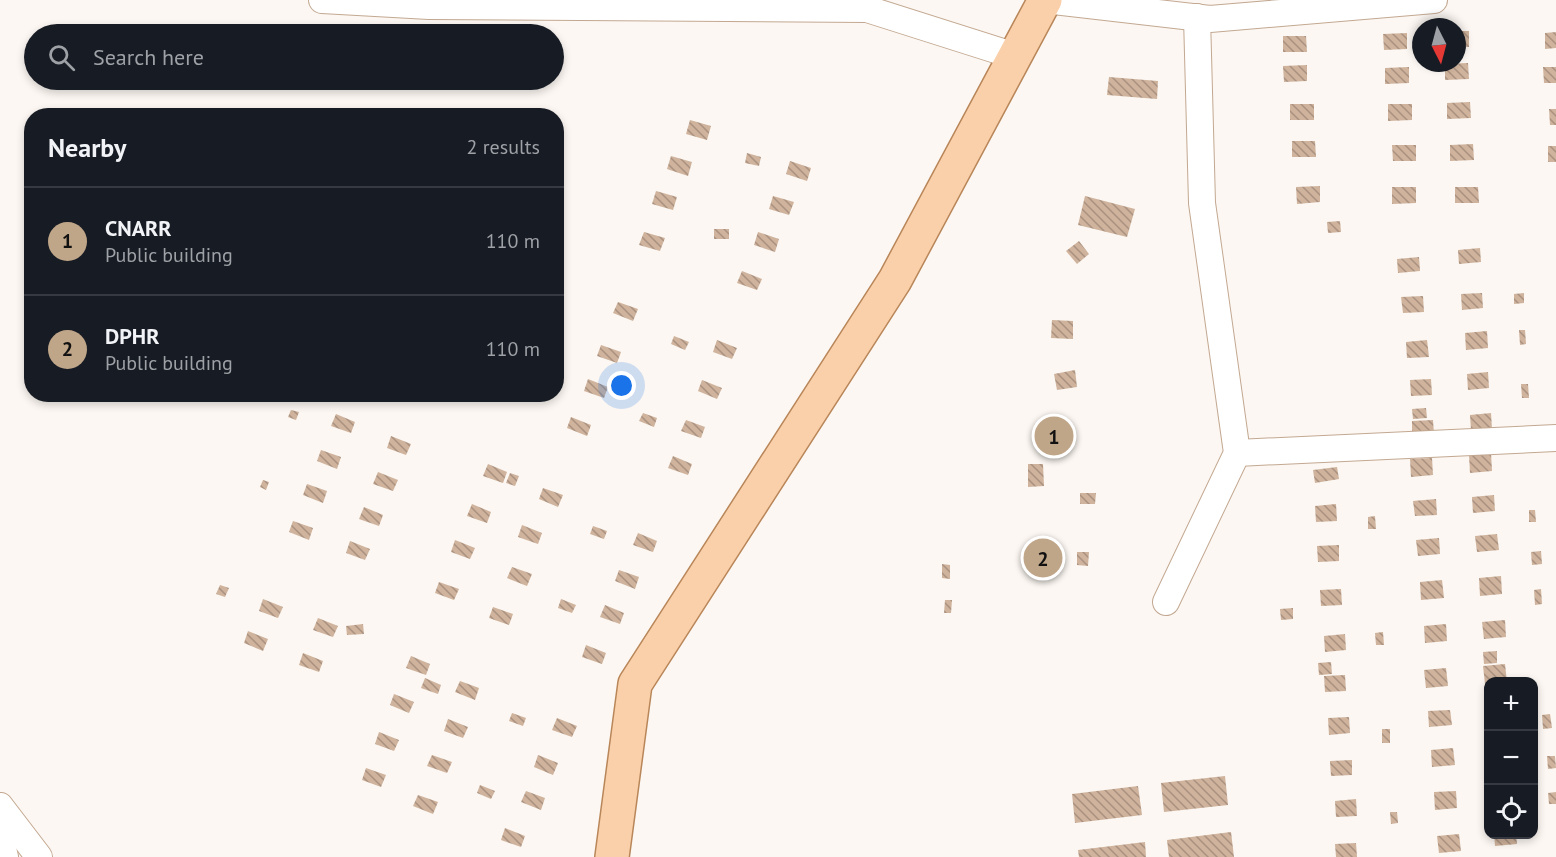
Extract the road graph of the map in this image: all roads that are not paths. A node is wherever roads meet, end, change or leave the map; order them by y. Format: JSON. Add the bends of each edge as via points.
{"nodes":[{"id":1,"x":322,"y":0,"type":"edge"},
{"id":2,"x":1045,"y":0,"type":"edge"},
{"id":3,"x":1434,"y":0,"type":"edge"},
{"id":4,"x":1197,"y":17,"type":"junction"},
{"id":5,"x":1015,"y":56,"type":"junction"},
{"id":6,"x":1556,"y":438,"type":"edge"},
{"id":7,"x":1238,"y":453,"type":"junction"},
{"id":8,"x":1166,"y":602,"type":"dead end"},
{"id":9,"x":0,"y":806,"type":"edge"},
{"id":10,"x":0,"y":837,"type":"edge"},
{"id":11,"x":5,"y":857,"type":"edge"},
{"id":12,"x":39,"y":857,"type":"edge"},
{"id":13,"x":612,"y":857,"type":"edge"}],
"edges":[{"from":1,"to":5,"type":"street","via":[[429,6],[867,9]]},
{"from":2,"to":4,"type":"street"},
{"from":2,"to":5,"type":"main road"},
{"from":3,"to":4,"type":"street"},
{"from":4,"to":7,"type":"street","via":[[1202,203]]},
{"from":5,"to":13,"type":"main road","via":[[895,280],[635,684]]},
{"from":6,"to":7,"type":"street"},
{"from":7,"to":8,"type":"street"},
{"from":9,"to":12,"type":"street"},
{"from":10,"to":11,"type":"street"}]}
